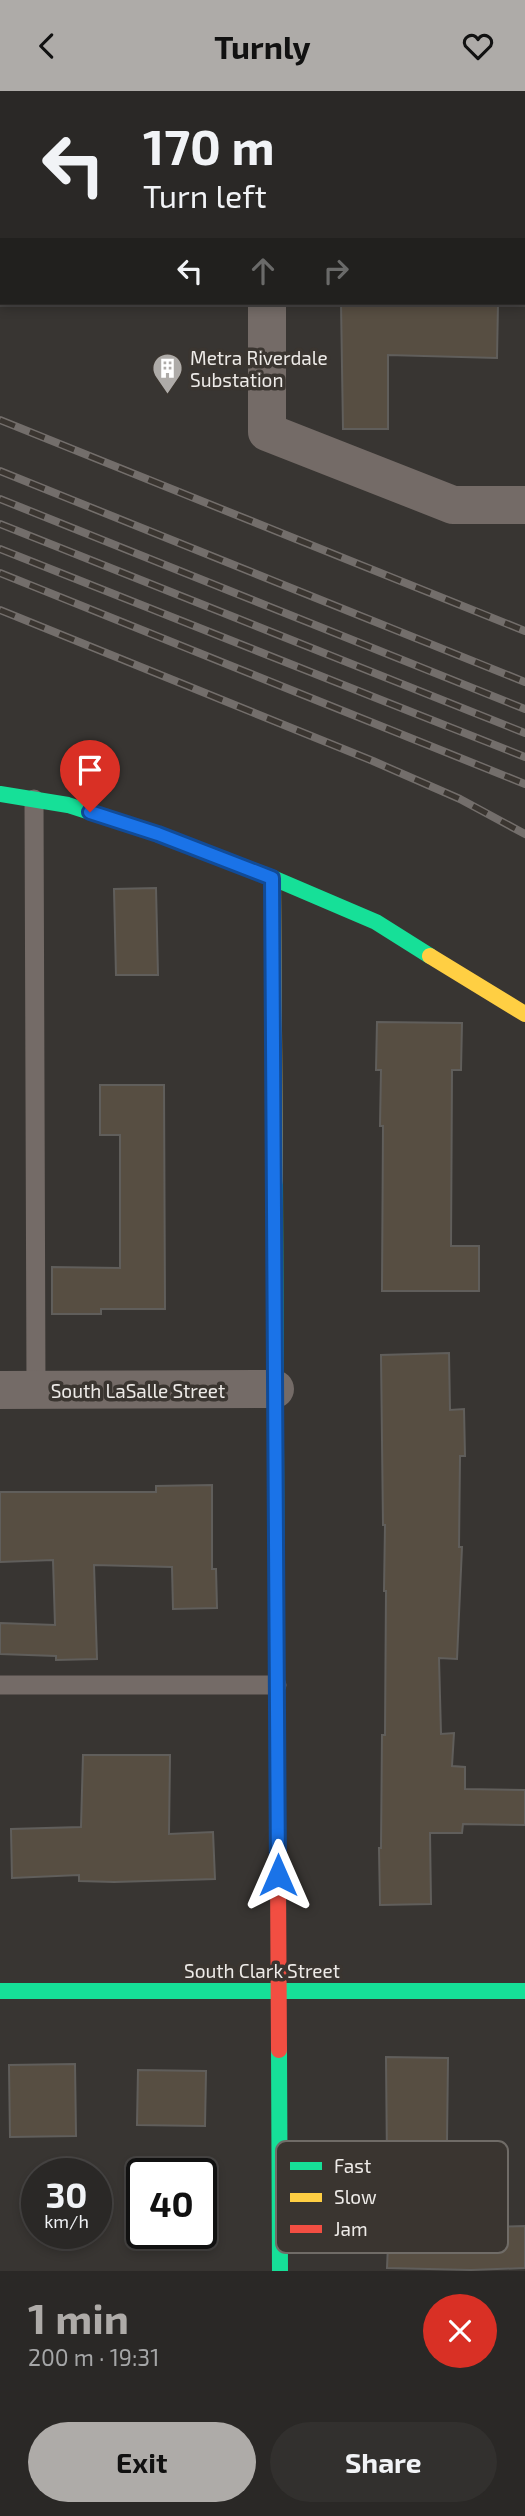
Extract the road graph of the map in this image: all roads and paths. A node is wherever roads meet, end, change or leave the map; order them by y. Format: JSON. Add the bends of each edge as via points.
{"nodes":[{"id":1,"x":267,"y":305,"type":"edge"},
{"id":2,"x":525,"y":505,"type":"edge"},
{"id":3,"x":0,"y":794,"type":"edge"},
{"id":4,"x":34,"y":799,"type":"junction"},
{"id":5,"x":272,"y":878,"type":"junction"},
{"id":6,"x":525,"y":1014,"type":"edge"},
{"id":7,"x":275,"y":1389,"type":"junction"},
{"id":8,"x":18,"y":1390,"type":"edge"},
{"id":9,"x":0,"y":1685,"type":"edge"},
{"id":10,"x":277,"y":1685,"type":"junction"},
{"id":11,"x":0,"y":1991,"type":"edge"},
{"id":12,"x":278,"y":1991,"type":"junction"},
{"id":13,"x":525,"y":1991,"type":"edge"},
{"id":14,"x":279,"y":2141,"type":"edge"},
{"id":15,"x":280,"y":2253,"type":"edge"},
{"id":16,"x":280,"y":2271,"type":"edge"}],
"edges":[{"from":1,"to":2,"type":"street","via":[[267,432],[453,505]]},
{"from":3,"to":4,"type":"street"},
{"from":4,"to":5,"type":"street","via":[[158,834]]},
{"from":4,"to":8,"type":"lane"},
{"from":5,"to":6,"type":"street","via":[[376,922]]},
{"from":5,"to":7,"type":"street"},
{"from":7,"to":8,"type":"street","name":"South LaSalle Street"},
{"from":7,"to":10,"type":"street"},
{"from":9,"to":10,"type":"lane"},
{"from":10,"to":12,"type":"street"},
{"from":11,"to":12,"type":"street","name":"South Clark Street"},
{"from":12,"to":13,"type":"street","name":"South Clark Street"},
{"from":12,"to":14,"type":"street"},
{"from":15,"to":16,"type":"street"}]}
